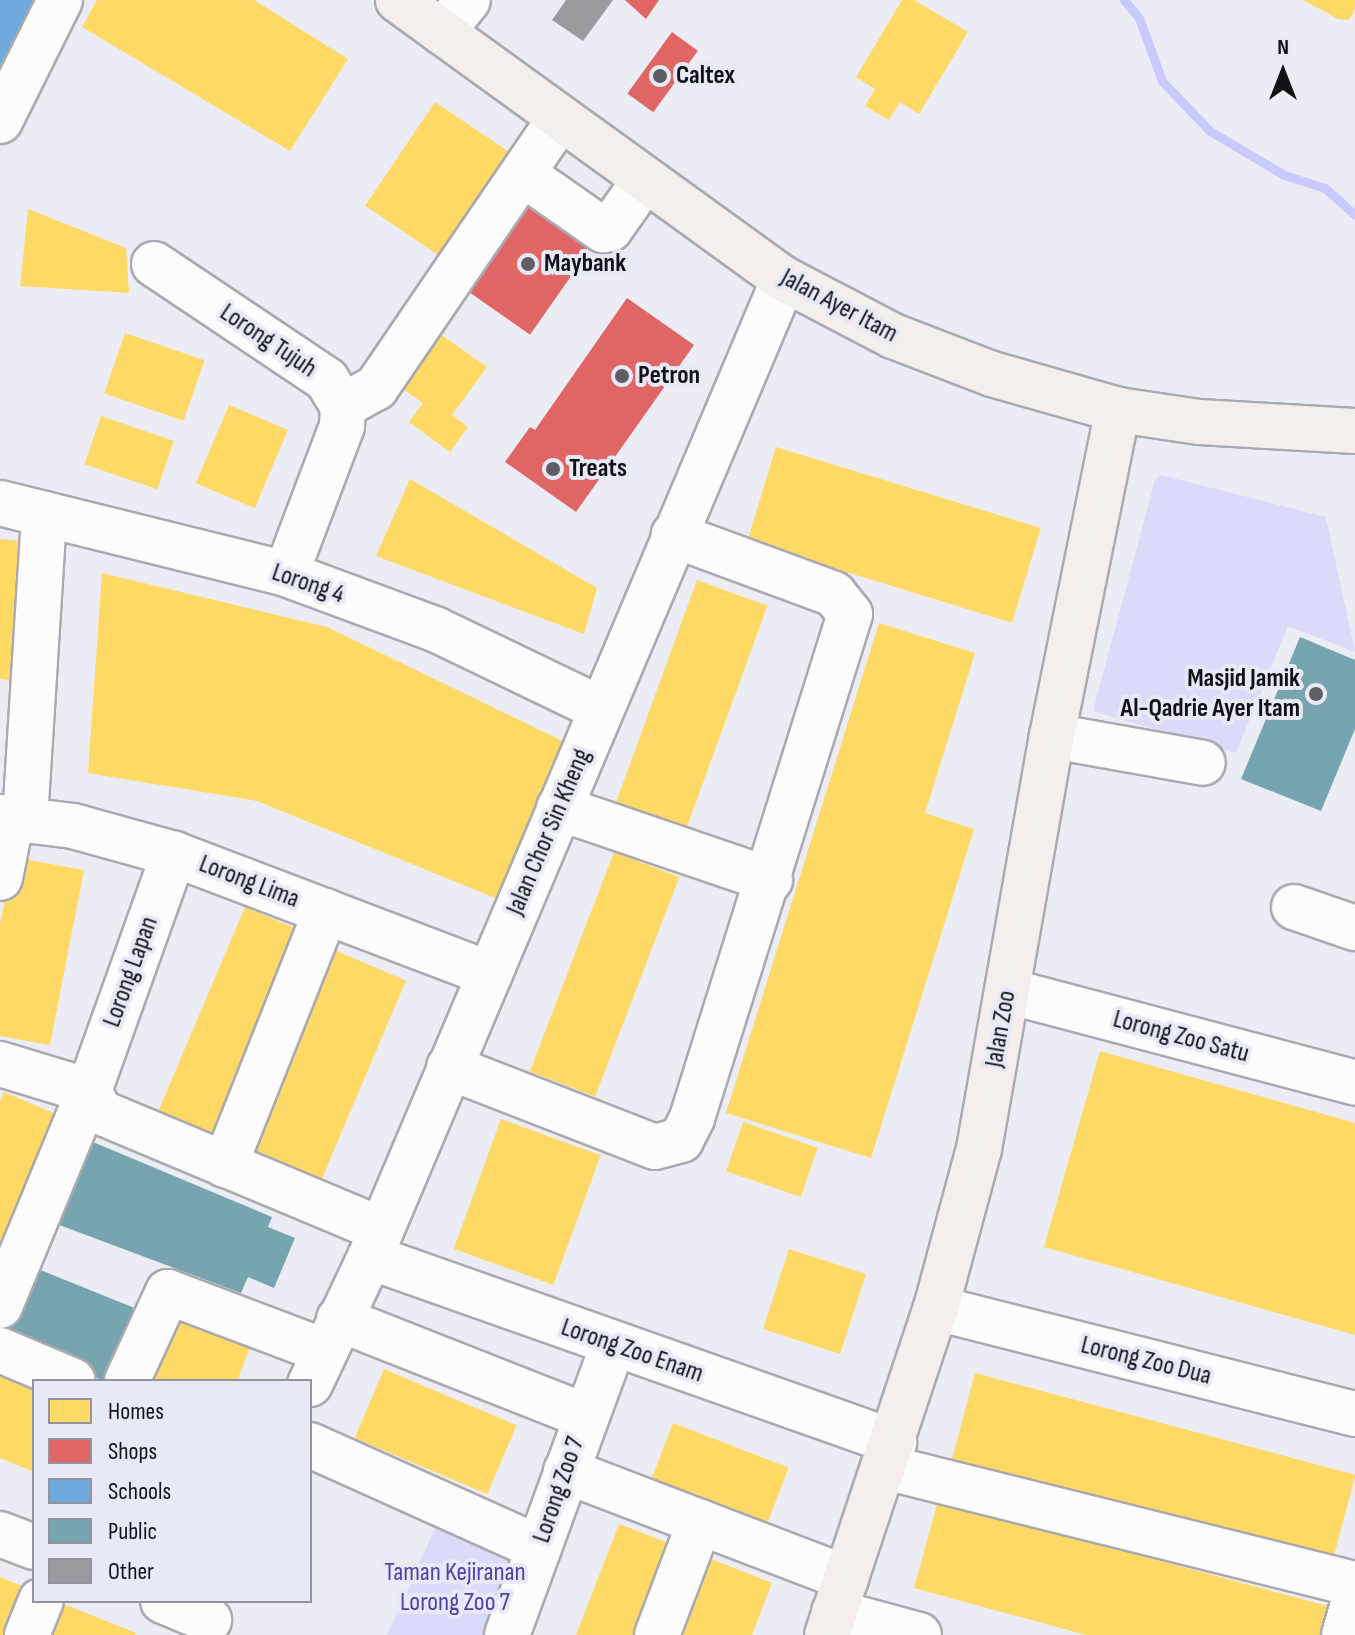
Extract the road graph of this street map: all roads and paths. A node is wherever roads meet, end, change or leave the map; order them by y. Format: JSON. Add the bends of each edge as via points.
{"nodes":[{"id":1,"x":60,"y":0,"type":"edge"},
{"id":2,"x":398,"y":0,"type":"edge"},
{"id":3,"x":455,"y":16,"type":"edge"},
{"id":4,"x":559,"y":120,"type":"junction"},
{"id":5,"x":0,"y":121,"type":"edge"},
{"id":6,"x":523,"y":174,"type":"junction"},
{"id":7,"x":644,"y":181,"type":"junction"},
{"id":8,"x":154,"y":264,"type":"dead end"},
{"id":9,"x":784,"y":279,"type":"junction"},
{"id":10,"x":343,"y":406,"type":"junction"},
{"id":11,"x":1118,"y":410,"type":"junction"},
{"id":12,"x":1347,"y":431,"type":"edge"},
{"id":13,"x":0,"y":503,"type":"edge"},
{"id":14,"x":44,"y":514,"type":"junction"},
{"id":15,"x":674,"y":535,"type":"junction"},
{"id":16,"x":286,"y":574,"type":"junction"},
{"id":17,"x":601,"y":709,"type":"junction"},
{"id":18,"x":1052,"y":736,"type":"junction"},
{"id":19,"x":1203,"y":763,"type":"dead end"},
{"id":20,"x":559,"y":808,"type":"junction"},
{"id":21,"x":12,"y":818,"type":"edge"},
{"id":22,"x":174,"y":854,"type":"junction"},
{"id":23,"x":0,"y":878,"type":"edge"},
{"id":24,"x":770,"y":880,"type":"junction"},
{"id":25,"x":1294,"y":907,"type":"dead end"},
{"id":26,"x":326,"y":911,"type":"junction"},
{"id":27,"x":1355,"y":928,"type":"edge"},
{"id":28,"x":490,"y":974,"type":"junction"},
{"id":29,"x":1008,"y":991,"type":"junction"},
{"id":30,"x":0,"y":1064,"type":"edge"},
{"id":31,"x":449,"y":1067,"type":"junction"},
{"id":32,"x":1355,"y":1083,"type":"edge"},
{"id":33,"x":89,"y":1091,"type":"junction"},
{"id":34,"x":225,"y":1165,"type":"junction"},
{"id":35,"x":375,"y":1243,"type":"junction"},
{"id":36,"x":0,"y":1306,"type":"edge"},
{"id":37,"x":936,"y":1308,"type":"junction"},
{"id":38,"x":613,"y":1345,"type":"junction"},
{"id":39,"x":0,"y":1350,"type":"edge"},
{"id":40,"x":324,"y":1351,"type":"edge"},
{"id":41,"x":68,"y":1379,"type":"edge"},
{"id":42,"x":128,"y":1379,"type":"edge"},
{"id":43,"x":1355,"y":1414,"type":"edge"},
{"id":44,"x":585,"y":1416,"type":"junction"},
{"id":45,"x":312,"y":1446,"type":"edge"},
{"id":46,"x":890,"y":1454,"type":"junction"},
{"id":47,"x":566,"y":1471,"type":"junction"},
{"id":48,"x":700,"y":1522,"type":"junction"},
{"id":49,"x":0,"y":1534,"type":"edge"},
{"id":50,"x":32,"y":1546,"type":"edge"},
{"id":51,"x":539,"y":1548,"type":"junction"},
{"id":52,"x":1355,"y":1584,"type":"edge"},
{"id":53,"x":1355,"y":1597,"type":"edge"},
{"id":54,"x":40,"y":1603,"type":"edge"},
{"id":55,"x":168,"y":1603,"type":"edge"},
{"id":56,"x":836,"y":1608,"type":"edge"},
{"id":57,"x":210,"y":1619,"type":"edge"},
{"id":58,"x":27,"y":1635,"type":"edge"},
{"id":59,"x":507,"y":1635,"type":"edge"},
{"id":60,"x":657,"y":1635,"type":"edge"},
{"id":61,"x":919,"y":1635,"type":"edge"},
{"id":62,"x":1344,"y":1635,"type":"edge"}],
"edges":[{"from":1,"to":5,"type":"street"},
{"from":2,"to":3,"type":"main road","name":"Jalan Ayer Itam"},
{"from":3,"to":4,"type":"main road","name":"Jalan Ayer Itam"},
{"from":4,"to":6,"type":"street"},
{"from":4,"to":7,"type":"main road","name":"Jalan Ayer Itam"},
{"from":6,"to":7,"type":"street","via":[[603,230],[610,229]]},
{"from":6,"to":10,"type":"street","via":[[376,388]]},
{"from":7,"to":9,"type":"main road","name":"Jalan Ayer Itam"},
{"from":8,"to":10,"type":"street","name":"Lorong Tujuh","via":[[327,380]]},
{"from":9,"to":11,"type":"main road","name":"Jalan Ayer Itam","via":[[940,357]]},
{"from":9,"to":15,"type":"street","name":"Jalan Chor Sin Kheng"},
{"from":10,"to":16,"type":"street","via":[[342,426]]},
{"from":11,"to":12,"type":"main road","name":"Jalan Ayer Itam","via":[[1199,422]]},
{"from":11,"to":18,"type":"main road","name":"Jalan Zoo"},
{"from":13,"to":14,"type":"street","name":"Lorong 4"},
{"from":14,"to":16,"type":"street","name":"Lorong 4"},
{"from":14,"to":21,"type":"street"},
{"from":15,"to":17,"type":"street","name":"Jalan Chor Sin Kheng"},
{"from":15,"to":24,"type":"street","via":[[834,594],[850,614]]},
{"from":16,"to":17,"type":"street","name":"Lorong 4","via":[[435,629]]},
{"from":17,"to":20,"type":"street","name":"Jalan Chor Sin Kheng"},
{"from":18,"to":19,"type":"street"},
{"from":18,"to":29,"type":"main road","name":"Jalan Zoo"},
{"from":20,"to":24,"type":"street"},
{"from":20,"to":28,"type":"street","name":"Jalan Chor Sin Kheng"},
{"from":21,"to":22,"type":"street","name":"Lorong Lima","via":[[73,826]]},
{"from":21,"to":23,"type":"street"},
{"from":22,"to":26,"type":"street","name":"Lorong Lima"},
{"from":22,"to":33,"type":"street","name":"Lorong Lapan"},
{"from":24,"to":31,"type":"street","via":[[692,1118],[673,1146],[655,1147]]},
{"from":25,"to":27,"type":"street"},
{"from":26,"to":28,"type":"street","name":"Lorong Lima"},
{"from":26,"to":34,"type":"street"},
{"from":28,"to":31,"type":"street","name":"Jalan Chor Sin Kheng"},
{"from":29,"to":32,"type":"street","name":"Lorong Zoo Satu"},
{"from":29,"to":37,"type":"main road","name":"Jalan Zoo","via":[[979,1149]]},
{"from":30,"to":33,"type":"street"},
{"from":31,"to":35,"type":"street","name":"Jalan Chor Sin Kheng"},
{"from":33,"to":34,"type":"street","name":"Lorong Zoo Enam","via":[[100,1112]]},
{"from":33,"to":36,"type":"street","name":"Lorong Lapan"},
{"from":34,"to":35,"type":"street","name":"Lorong Zoo Enam"},
{"from":35,"to":38,"type":"street","name":"Lorong Zoo Enam"},
{"from":35,"to":40,"type":"street","name":"Jalan Chor Sin Kheng"},
{"from":37,"to":43,"type":"street","name":"Lorong Zoo Dua"},
{"from":37,"to":46,"type":"main road","name":"Jalan Zoo"},
{"from":38,"to":44,"type":"street","name":"Lorong Zoo 7"},
{"from":38,"to":46,"type":"street","name":"Lorong Zoo Enam"},
{"from":39,"to":41,"type":"street"},
{"from":40,"to":42,"type":"street","via":[[168,1292]]},
{"from":40,"to":44,"type":"street"},
{"from":44,"to":47,"type":"street","name":"Lorong Zoo 7"},
{"from":45,"to":51,"type":"street"},
{"from":46,"to":52,"type":"street","name":"Lorong Zoo Enam"},
{"from":46,"to":56,"type":"main road","name":"Jalan Zoo"},
{"from":47,"to":48,"type":"street"},
{"from":47,"to":51,"type":"street","name":"Lorong Zoo 7"},
{"from":48,"to":56,"type":"street"},
{"from":48,"to":60,"type":"street"},
{"from":49,"to":50,"type":"street"},
{"from":51,"to":59,"type":"street","name":"Lorong Zoo 7"},
{"from":53,"to":62,"type":"street"},
{"from":54,"to":58,"type":"street"},
{"from":55,"to":57,"type":"street"},
{"from":56,"to":61,"type":"street"}]}
